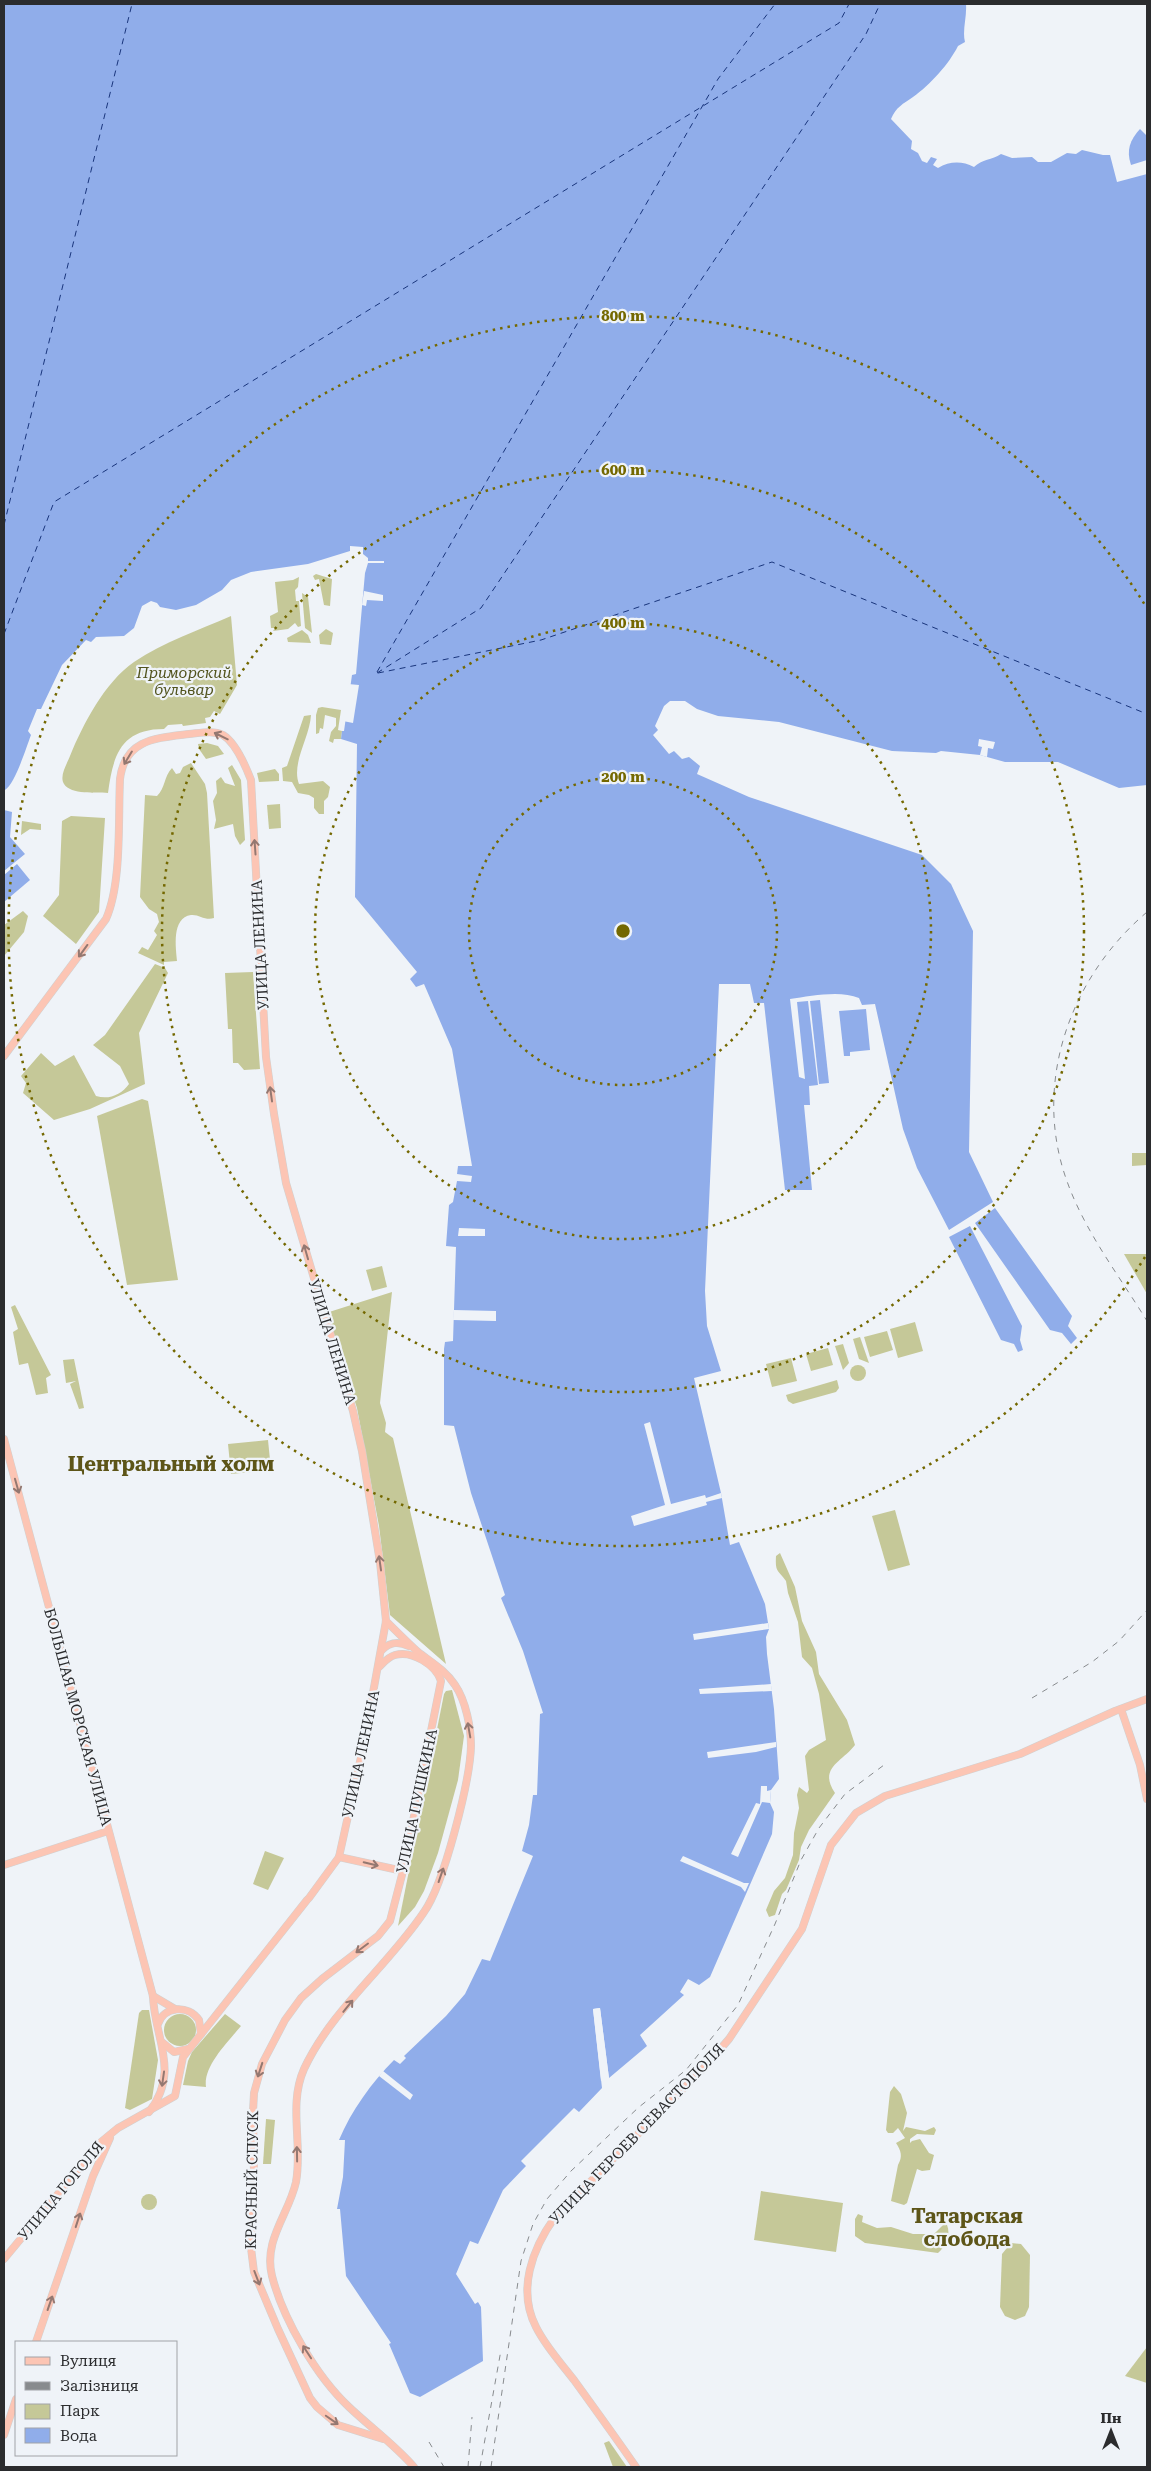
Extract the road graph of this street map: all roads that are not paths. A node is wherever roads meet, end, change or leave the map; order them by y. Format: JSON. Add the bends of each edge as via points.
{"nodes":[{"id":1,"x":4,"y":1056,"type":"edge"},
{"id":2,"x":4,"y":1439,"type":"edge"},
{"id":3,"x":386,"y":1622,"type":"junction"},
{"id":4,"x":382,"y":1650,"type":"junction"},
{"id":5,"x":420,"y":1653,"type":"junction"},
{"id":6,"x":378,"y":1668,"type":"junction"},
{"id":7,"x":1147,"y":1700,"type":"edge"},
{"id":8,"x":1121,"y":1709,"type":"junction"},
{"id":9,"x":1147,"y":1799,"type":"edge"},
{"id":10,"x":108,"y":1831,"type":"junction"},
{"id":11,"x":339,"y":1857,"type":"junction"},
{"id":12,"x":4,"y":1864,"type":"edge"},
{"id":13,"x":403,"y":1871,"type":"junction"},
{"id":14,"x":393,"y":1912,"type":"joint"},
{"id":15,"x":153,"y":1996,"type":"junction"},
{"id":16,"x":176,"y":2009,"type":"junction"},
{"id":17,"x":158,"y":2025,"type":"junction"},
{"id":18,"x":201,"y":2034,"type":"junction"},
{"id":19,"x":162,"y":2043,"type":"junction"},
{"id":20,"x":189,"y":2049,"type":"junction"},
{"id":21,"x":149,"y":2112,"type":"junction"},
{"id":22,"x":118,"y":2128,"type":"junction"},
{"id":23,"x":4,"y":2259,"type":"edge"},
{"id":24,"x":36,"y":2341,"type":"edge"},
{"id":25,"x":15,"y":2402,"type":"edge"},
{"id":26,"x":4,"y":2434,"type":"edge"},
{"id":27,"x":388,"y":2440,"type":"junction"},
{"id":28,"x":414,"y":2467,"type":"edge"},
{"id":29,"x":636,"y":2467,"type":"edge"}],
"edges":[{"from":3,"to":1,"type":"main road","name":"УЛИЦА ЛЕНИНА","one_way":true,"via":[[380,1562],[353,1412],[286,1183],[266,1057],[249,775],[228,739],[216,733],[161,737],[144,742],[133,750],[121,773],[111,908]]},
{"from":2,"to":10,"type":"main road","name":"БОЛЬШАЯ МОРСКАЯ УЛИЦА","one_way":true},
{"from":3,"to":4,"type":"main road","name":"УЛИЦА ЛЕНИНА"},
{"from":3,"to":5,"type":"main road"},
{"from":4,"to":5,"type":"main road","via":[[396,1642]]},
{"from":4,"to":6,"type":"main road","name":"УЛИЦА ЛЕНИНА"},
{"from":27,"to":5,"type":"main road","one_way":true,"via":[[346,2405],[305,2349],[277,2291],[270,2259],[271,2244],[297,2176],[296,2104],[305,2067],[327,2032],[424,1914],[442,1874],[456,1823],[470,1759],[470,1734],[457,1688]]},
{"from":6,"to":11,"type":"main road","name":"УЛИЦА ЛЕНИНА"},
{"from":6,"to":13,"type":"main road","name":"УЛИЦА ПУШКИНА","via":[[397,1654],[414,1656],[440,1678],[441,1689]]},
{"from":7,"to":8,"type":"main road","name":"УЛИЦА ГЕРОЕВ СЕВАСТОПОЛЯ"},
{"from":8,"to":9,"type":"main road","via":[[1140,1765]]},
{"from":8,"to":29,"type":"main road","name":"УЛИЦА ГЕРОЕВ СЕВАСТОПОЛЯ","via":[[1020,1754],[884,1796],[856,1813],[830,1845],[802,1929],[729,2039],[544,2232],[528,2279],[531,2315],[543,2339]]},
{"from":10,"to":12,"type":"main road"},
{"from":10,"to":15,"type":"main road","name":"БОЛЬШАЯ МОРСКАЯ УЛИЦА"},
{"from":11,"to":13,"type":"main road","one_way":true},
{"from":11,"to":18,"type":"main road","name":"УЛИЦА ЛЕНИНА"},
{"from":13,"to":14,"type":"main road","name":"УЛИЦА ПУШКИНА"},
{"from":14,"to":27,"type":"main road","name":"КРАСНЫЙ СПУСК","one_way":true,"via":[[382,1932],[301,1998],[270,2046],[254,2093],[251,2248],[254,2272],[310,2398],[338,2425]]},
{"from":15,"to":16,"type":"main road"},
{"from":15,"to":17,"type":"main road","name":"БОЛЬШАЯ МОРСКАЯ УЛИЦА"},
{"from":16,"to":17,"type":"main road","via":[[164,2014]]},
{"from":16,"to":18,"type":"main road","via":[[187,2010],[197,2016]]},
{"from":17,"to":19,"type":"main road"},
{"from":18,"to":20,"type":"main road"},
{"from":19,"to":20,"type":"main road","via":[[174,2052]]},
{"from":19,"to":21,"type":"main road","one_way":true,"via":[[166,2055],[160,2094]]},
{"from":20,"to":21,"type":"main road","name":"УЛИЦА ГОГОЛЯ","via":[[183,2057],[174,2096]]},
{"from":21,"to":22,"type":"main road","name":"УЛИЦА ГОГОЛЯ"},
{"from":22,"to":23,"type":"main road","name":"УЛИЦА ГОГОЛЯ","via":[[82,2163]]},
{"from":24,"to":22,"type":"main road","one_way":true,"via":[[93,2176],[106,2144]]},
{"from":25,"to":26,"type":"main road"},
{"from":27,"to":28,"type":"main road"}]}
